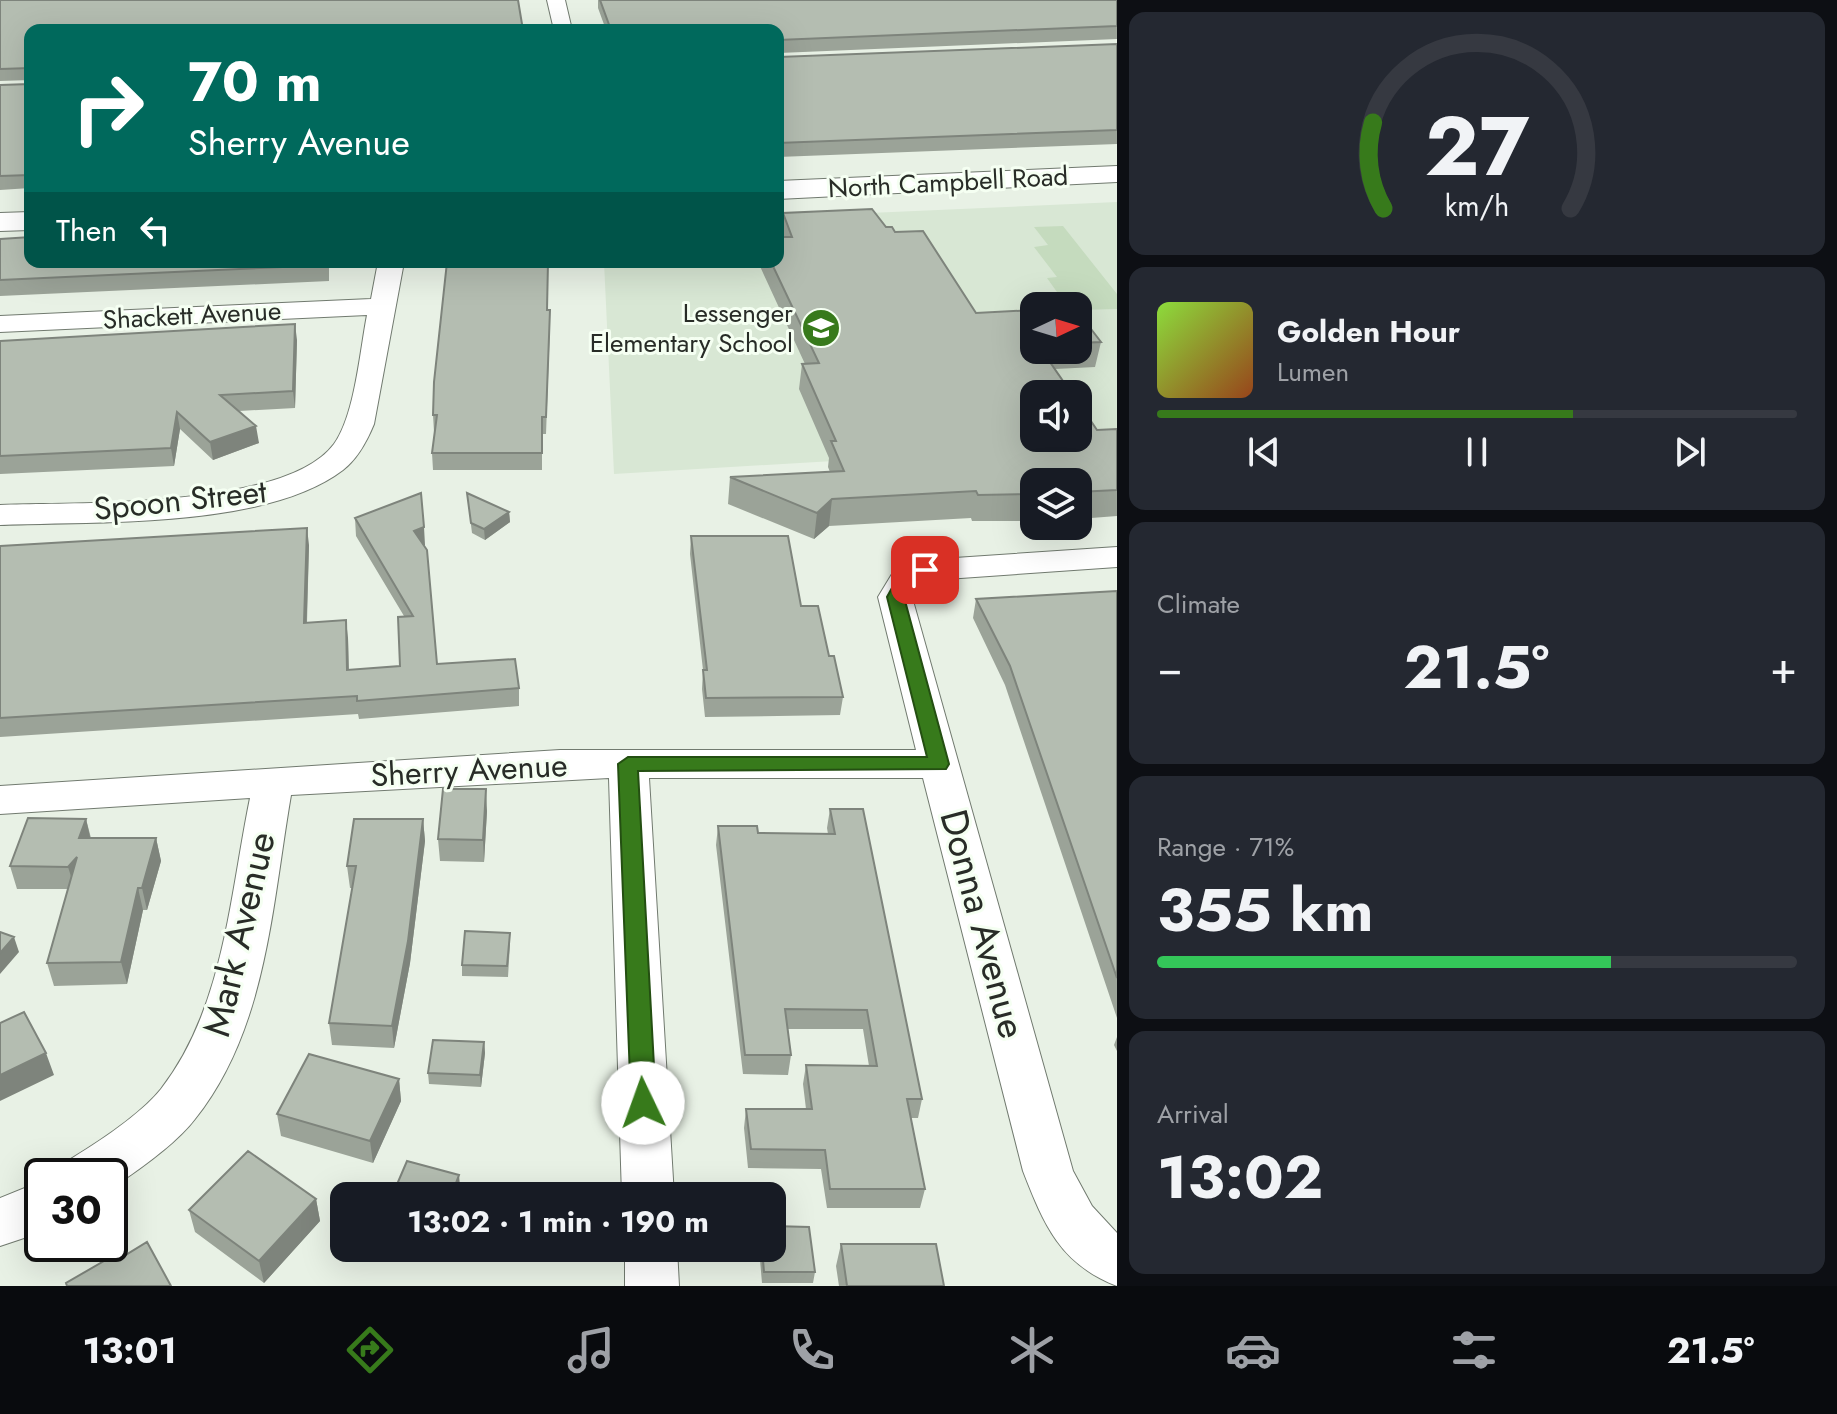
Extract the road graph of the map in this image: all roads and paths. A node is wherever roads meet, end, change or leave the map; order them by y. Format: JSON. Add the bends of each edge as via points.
{"nodes":[{"id":1,"x":556,"y":0,"type":"edge"},
{"id":2,"x":562,"y":24,"type":"edge"},
{"id":3,"x":1117,"y":174,"type":"edge"},
{"id":4,"x":784,"y":190,"type":"edge"},
{"id":5,"x":24,"y":221,"type":"edge"},
{"id":6,"x":0,"y":222,"type":"edge"},
{"id":7,"x":390,"y":268,"type":"edge"},
{"id":8,"x":383,"y":306,"type":"junction"},
{"id":9,"x":0,"y":324,"type":"edge"},
{"id":10,"x":0,"y":515,"type":"edge"},
{"id":11,"x":1117,"y":557,"type":"edge"},
{"id":12,"x":628,"y":764,"type":"junction"},
{"id":13,"x":939,"y":764,"type":"junction"},
{"id":14,"x":273,"y":782,"type":"junction"},
{"id":15,"x":0,"y":800,"type":"edge"},
{"id":16,"x":114,"y":1158,"type":"edge"},
{"id":17,"x":647,"y":1182,"type":"edge"},
{"id":18,"x":24,"y":1215,"type":"edge"},
{"id":19,"x":0,"y":1222,"type":"edge"},
{"id":20,"x":1114,"y":1260,"type":"edge"},
{"id":21,"x":651,"y":1262,"type":"edge"},
{"id":22,"x":652,"y":1286,"type":"edge"}],
"edges":[{"from":1,"to":2,"type":"street"},
{"from":3,"to":4,"type":"street","name":"North Campbell Road"},
{"from":5,"to":6,"type":"street"},
{"from":7,"to":8,"type":"street","name":"Spoon Street"},
{"from":8,"to":9,"type":"street","name":"Shackett Avenue"},
{"from":8,"to":10,"type":"street","name":"Spoon Street","via":[[359,424],[349,447],[304,480],[231,501]]},
{"from":11,"to":13,"type":"street","name":"Donna Avenue","via":[[939,569],[911,576],[899,587],[895,597]]},
{"from":12,"to":13,"type":"street","name":"Sherry Avenue"},
{"from":12,"to":14,"type":"street","name":"Sherry Avenue","via":[[547,764]]},
{"from":12,"to":17,"type":"street"},
{"from":13,"to":20,"type":"street","name":"Donna Avenue","via":[[1048,1171],[1063,1208]]},
{"from":14,"to":15,"type":"street","name":"Sherry Avenue"},
{"from":14,"to":16,"type":"street","name":"Mark Avenue","via":[[236,981],[219,1040],[177,1106]]},
{"from":18,"to":19,"type":"street"},
{"from":21,"to":22,"type":"street"}]}
